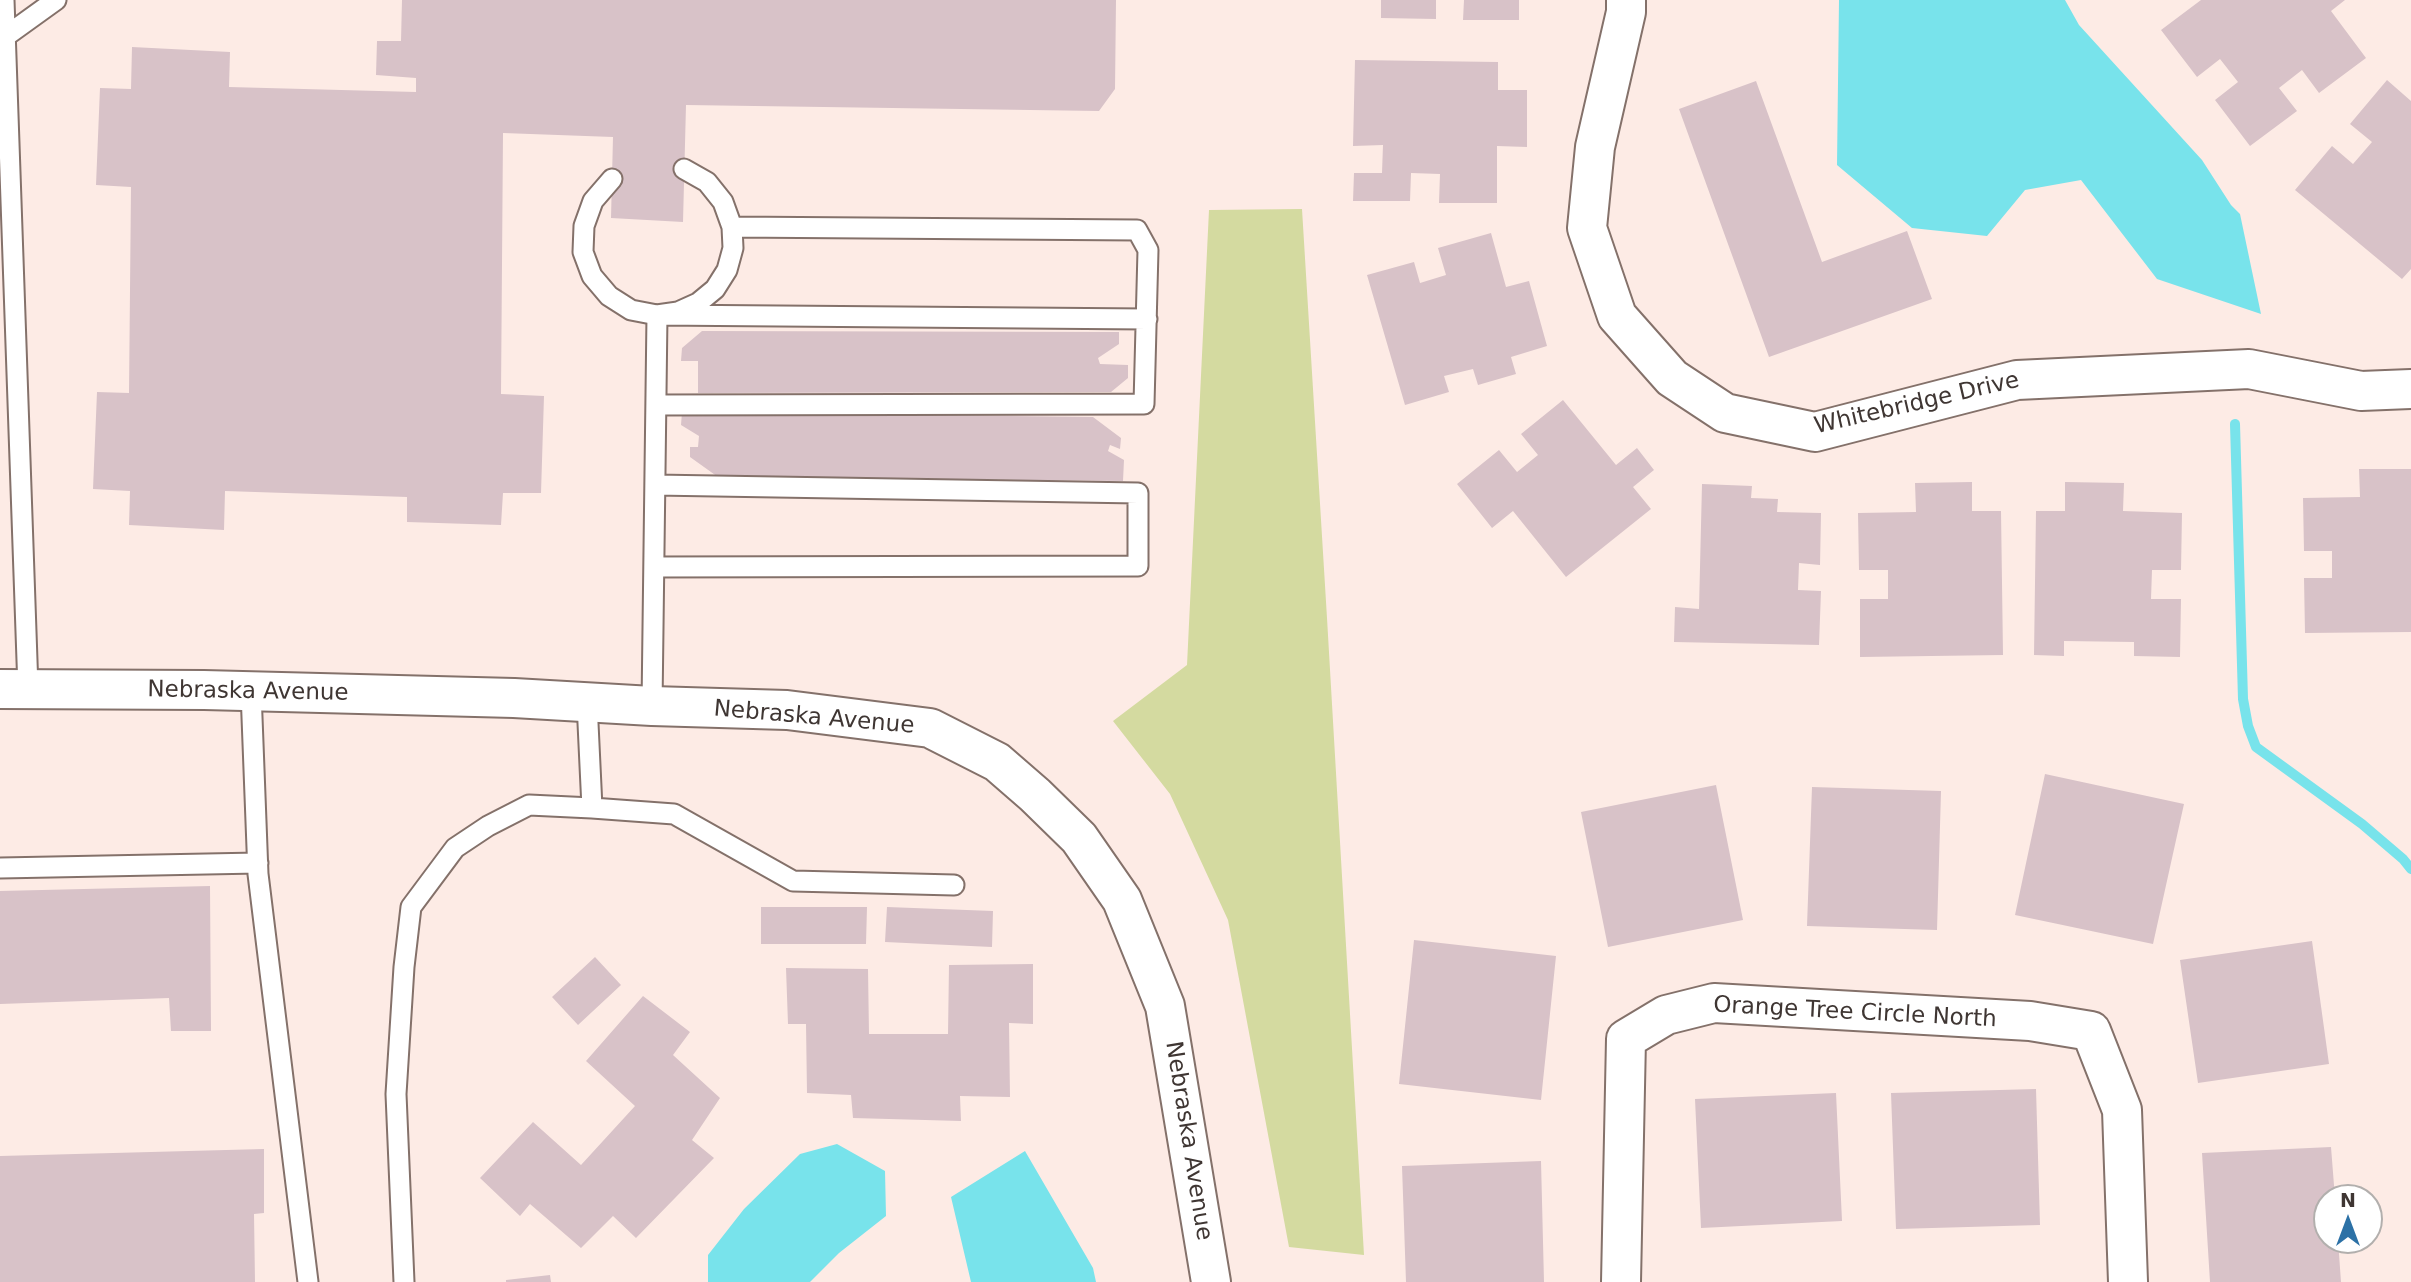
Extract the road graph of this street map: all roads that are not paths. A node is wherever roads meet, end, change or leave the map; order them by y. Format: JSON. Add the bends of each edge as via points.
{"nodes":[{"id":1,"x":4,"y":0,"type":"edge"},
{"id":2,"x":56,"y":0,"type":"edge"},
{"id":3,"x":1626,"y":0,"type":"edge"},
{"id":4,"x":6,"y":36,"type":"junction"},
{"id":5,"x":684,"y":169,"type":"dead end"},
{"id":6,"x":612,"y":180,"type":"dead end"},
{"id":7,"x":732,"y":226,"type":"junction"},
{"id":8,"x":657,"y":315,"type":"junction"},
{"id":9,"x":1147,"y":319,"type":"junction"},
{"id":10,"x":2411,"y":389,"type":"edge"},
{"id":11,"x":656,"y":405,"type":"junction"},
{"id":12,"x":20,"y":471,"type":"junction"},
{"id":13,"x":0,"y":472,"type":"edge"},
{"id":14,"x":655,"y":485,"type":"junction"},
{"id":15,"x":654,"y":567,"type":"junction"},
{"id":16,"x":14,"y":689,"type":"edge"},
{"id":17,"x":251,"y":691,"type":"junction"},
{"id":18,"x":587,"y":702,"type":"junction"},
{"id":19,"x":652,"y":706,"type":"junction"},
{"id":20,"x":592,"y":808,"type":"junction"},
{"id":21,"x":258,"y":863,"type":"junction"},
{"id":22,"x":0,"y":868,"type":"edge"},
{"id":23,"x":954,"y":885,"type":"dead end"},
{"id":24,"x":308,"y":1282,"type":"edge"},
{"id":25,"x":404,"y":1282,"type":"edge"},
{"id":26,"x":1211,"y":1282,"type":"edge"},
{"id":27,"x":1621,"y":1282,"type":"edge"},
{"id":28,"x":2128,"y":1282,"type":"edge"}],
"edges":[{"from":1,"to":4,"type":"lane"},
{"from":2,"to":4,"type":"lane"},
{"from":3,"to":10,"type":"street","name":"Whitebridge Drive","via":[[1595,148],[1587,228],[1617,316],[1672,378],[1725,413],[1815,432],[2017,380],[2249,369],[2361,391]]},
{"from":4,"to":12,"type":"lane"},
{"from":5,"to":7,"type":"lane","via":[[707,182],[723,202]]},
{"from":6,"to":8,"type":"lane","via":[[593,201],[584,226],[583,252],[592,276],[609,296],[631,310]]},
{"from":7,"to":8,"type":"lane","via":[[733,248],[716,289],[678,312]]},
{"from":7,"to":9,"type":"lane","via":[[1137,230],[1148,250]]},
{"from":8,"to":9,"type":"lane"},
{"from":8,"to":11,"type":"lane"},
{"from":9,"to":11,"type":"lane","via":[[1144,404]]},
{"from":11,"to":14,"type":"lane"},
{"from":12,"to":13,"type":"lane"},
{"from":12,"to":16,"type":"lane"},
{"from":14,"to":15,"type":"lane"},
{"from":14,"to":15,"type":"lane","via":[[1138,492],[1138,566]]},
{"from":15,"to":19,"type":"lane"},
{"from":16,"to":17,"type":"street","name":"Nebraska Avenue"},
{"from":17,"to":18,"type":"street","name":"Nebraska Avenue"},
{"from":17,"to":21,"type":"lane"},
{"from":18,"to":19,"type":"street","name":"Nebraska Avenue"},
{"from":18,"to":20,"type":"lane"},
{"from":19,"to":26,"type":"street","name":"Nebraska Avenue","via":[[787,710],[930,728],[997,762],[1079,838],[1122,900],[1165,1006]]},
{"from":20,"to":23,"type":"lane","via":[[674,814],[793,881]]},
{"from":20,"to":25,"type":"lane","via":[[528,805],[488,826],[454,848],[411,906],[396,1094]]},
{"from":21,"to":22,"type":"lane"},
{"from":21,"to":24,"type":"lane"},
{"from":27,"to":28,"type":"street","name":"Orange Tree Circle North","via":[[1626,1039],[1666,1015],[1714,1003],[2030,1021],[2091,1031],[2122,1110]]}]}
